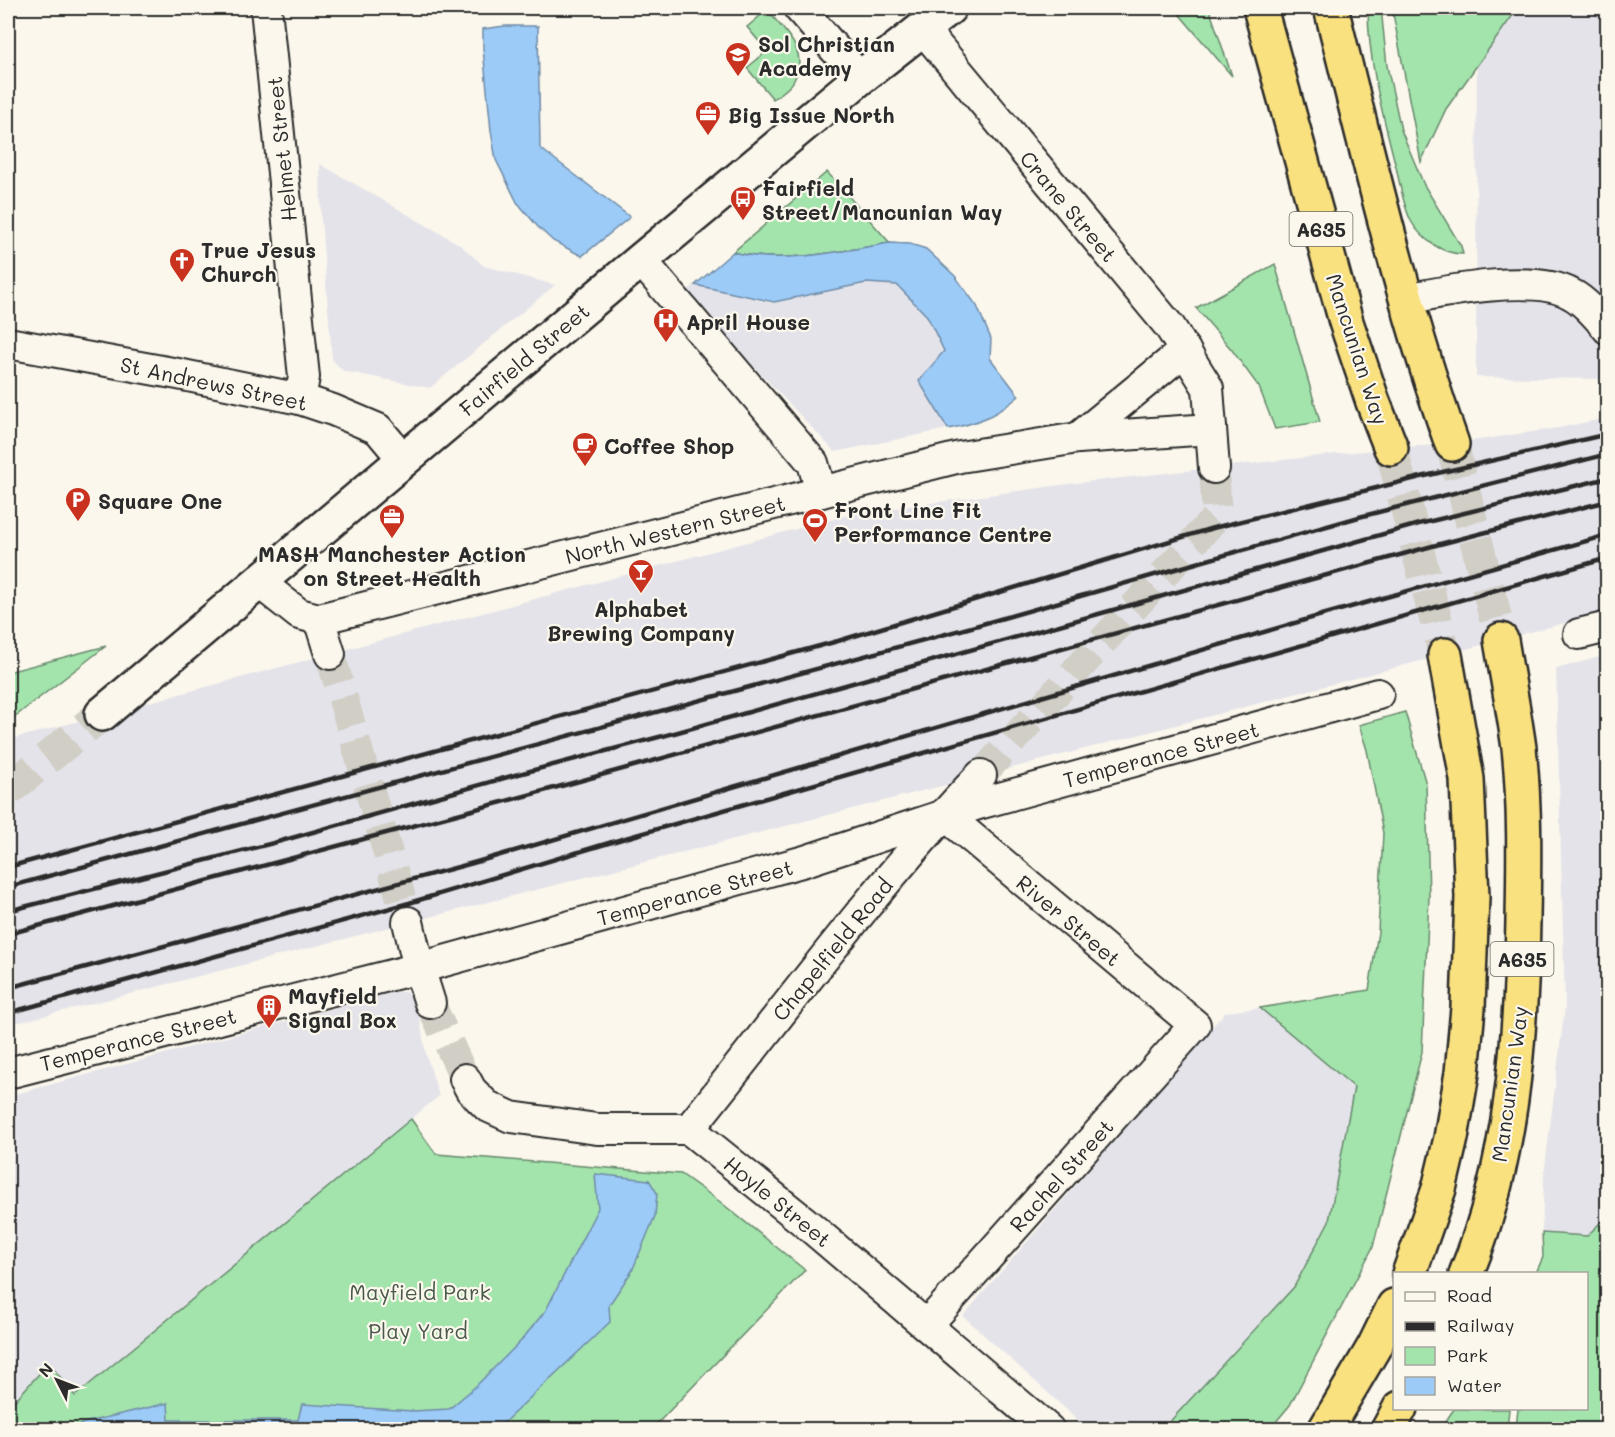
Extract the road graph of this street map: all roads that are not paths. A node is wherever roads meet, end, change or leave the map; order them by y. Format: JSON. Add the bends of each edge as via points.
{"nodes":[{"id":1,"x":266,"y":8,"type":"edge"},
{"id":2,"x":799,"y":8,"type":"edge"},
{"id":3,"x":949,"y":8,"type":"edge"},
{"id":4,"x":1260,"y":8,"type":"edge"},
{"id":5,"x":1331,"y":8,"type":"edge"},
{"id":6,"x":923,"y":29,"type":"junction"},
{"id":7,"x":860,"y":78,"type":"junction"},
{"id":8,"x":641,"y":260,"type":"junction"},
{"id":9,"x":1406,"y":299,"type":"junction"},
{"id":10,"x":1604,"y":317,"type":"edge"},
{"id":11,"x":8,"y":343,"type":"edge"},
{"id":12,"x":1185,"y":350,"type":"junction"},
{"id":13,"x":300,"y":399,"type":"junction"},
{"id":14,"x":1211,"y":429,"type":"junction"},
{"id":15,"x":1078,"y":438,"type":"junction"},
{"id":16,"x":1452,"y":444,"type":"tunnel mouth"},
{"id":17,"x":1391,"y":448,"type":"tunnel mouth"},
{"id":18,"x":403,"y":459,"type":"junction"},
{"id":19,"x":1214,"y":468,"type":"tunnel mouth"},
{"id":20,"x":821,"y":492,"type":"junction"},
{"id":21,"x":260,"y":583,"type":"junction"},
{"id":22,"x":319,"y":619,"type":"junction"},
{"id":23,"x":1501,"y":640,"type":"tunnel mouth"},
{"id":24,"x":330,"y":654,"type":"tunnel mouth"},
{"id":25,"x":1445,"y":655,"type":"tunnel mouth"},
{"id":26,"x":1378,"y":694,"type":"dead end"},
{"id":27,"x":102,"y":714,"type":"tunnel mouth"},
{"id":28,"x":981,"y":775,"type":"tunnel mouth"},
{"id":29,"x":944,"y":814,"type":"junction"},
{"id":30,"x":408,"y":922,"type":"tunnel mouth"},
{"id":31,"x":418,"y":968,"type":"junction"},
{"id":32,"x":430,"y":1002,"type":"tunnel mouth"},
{"id":33,"x":1195,"y":1025,"type":"joint"},
{"id":34,"x":8,"y":1073,"type":"edge"},
{"id":35,"x":465,"y":1079,"type":"tunnel mouth"},
{"id":36,"x":689,"y":1129,"type":"junction"},
{"id":37,"x":1409,"y":1272,"type":"edge"},
{"id":38,"x":1467,"y":1272,"type":"edge"},
{"id":39,"x":1393,"y":1309,"type":"edge"},
{"id":40,"x":927,"y":1325,"type":"junction"},
{"id":41,"x":1399,"y":1410,"type":"edge"},
{"id":42,"x":1049,"y":1430,"type":"edge"},
{"id":43,"x":1325,"y":1430,"type":"edge"},
{"id":44,"x":1388,"y":1430,"type":"edge"}],
"edges":[{"from":1,"to":13,"type":"street","name":"Helmet Street","via":[[303,370]]},
{"from":2,"to":7,"type":"street"},
{"from":3,"to":6,"type":"main road","name":"Fairfield Street"},
{"from":4,"to":17,"type":"highway","name":"Mancunian Way","number":"A635","via":[[1346,322]]},
{"from":5,"to":9,"type":"highway","number":"A635"},
{"from":6,"to":7,"type":"main road","name":"Fairfield Street"},
{"from":6,"to":12,"type":"street","name":"Crane Street"},
{"from":7,"to":8,"type":"main road","name":"Fairfield Street"},
{"from":8,"to":18,"type":"main road","name":"Fairfield Street"},
{"from":8,"to":20,"type":"street","via":[[813,463]]},
{"from":9,"to":10,"type":"street","via":[[1454,290],[1548,285],[1571,294]]},
{"from":9,"to":16,"type":"highway","number":"A635"},
{"from":11,"to":13,"type":"street","name":"St Andrews Street"},
{"from":12,"to":14,"type":"street","name":"Crane Street","via":[[1208,388]]},
{"from":12,"to":15,"type":"street"},
{"from":13,"to":18,"type":"street","name":"St Andrews Street","via":[[378,429]]},
{"from":14,"to":15,"type":"street","name":"North Western Street"},
{"from":14,"to":19,"type":"street"},
{"from":15,"to":20,"type":"street","name":"North Western Street","via":[[960,457]]},
{"from":18,"to":21,"type":"main road","name":"Fairfield Street"},
{"from":20,"to":22,"type":"street","name":"North Western Street"},
{"from":21,"to":22,"type":"street","via":[[299,614]]},
{"from":21,"to":27,"type":"main road","name":"Fairfield Street"},
{"from":22,"to":24,"type":"street"},
{"from":23,"to":38,"type":"highway","name":"Mancunian Way","number":"A635","via":[[1519,748],[1525,834],[1521,1008],[1512,1097],[1492,1197]]},
{"from":25,"to":37,"type":"highway","number":"A635","via":[[1467,778],[1472,897],[1468,1008],[1451,1138],[1439,1189]]},
{"from":26,"to":29,"type":"street","name":"Temperance Street"},
{"from":28,"to":29,"type":"street","name":"Chapelfield Road"},
{"from":29,"to":31,"type":"street","name":"Temperance Street","via":[[805,861]]},
{"from":29,"to":33,"type":"street","name":"River Street"},
{"from":29,"to":36,"type":"street","name":"Chapelfield Road","via":[[888,878]]},
{"from":30,"to":31,"type":"street"},
{"from":31,"to":32,"type":"street"},
{"from":31,"to":34,"type":"street","name":"Temperance Street"},
{"from":33,"to":40,"type":"street","name":"Rachel Street"},
{"from":35,"to":36,"type":"street","via":[[487,1106],[511,1117],[597,1129]]},
{"from":36,"to":40,"type":"street","name":"Hoyle Street"},
{"from":39,"to":43,"type":"highway"},
{"from":40,"to":42,"type":"street","name":"Hoyle Street"},
{"from":41,"to":44,"type":"highway"}]}
